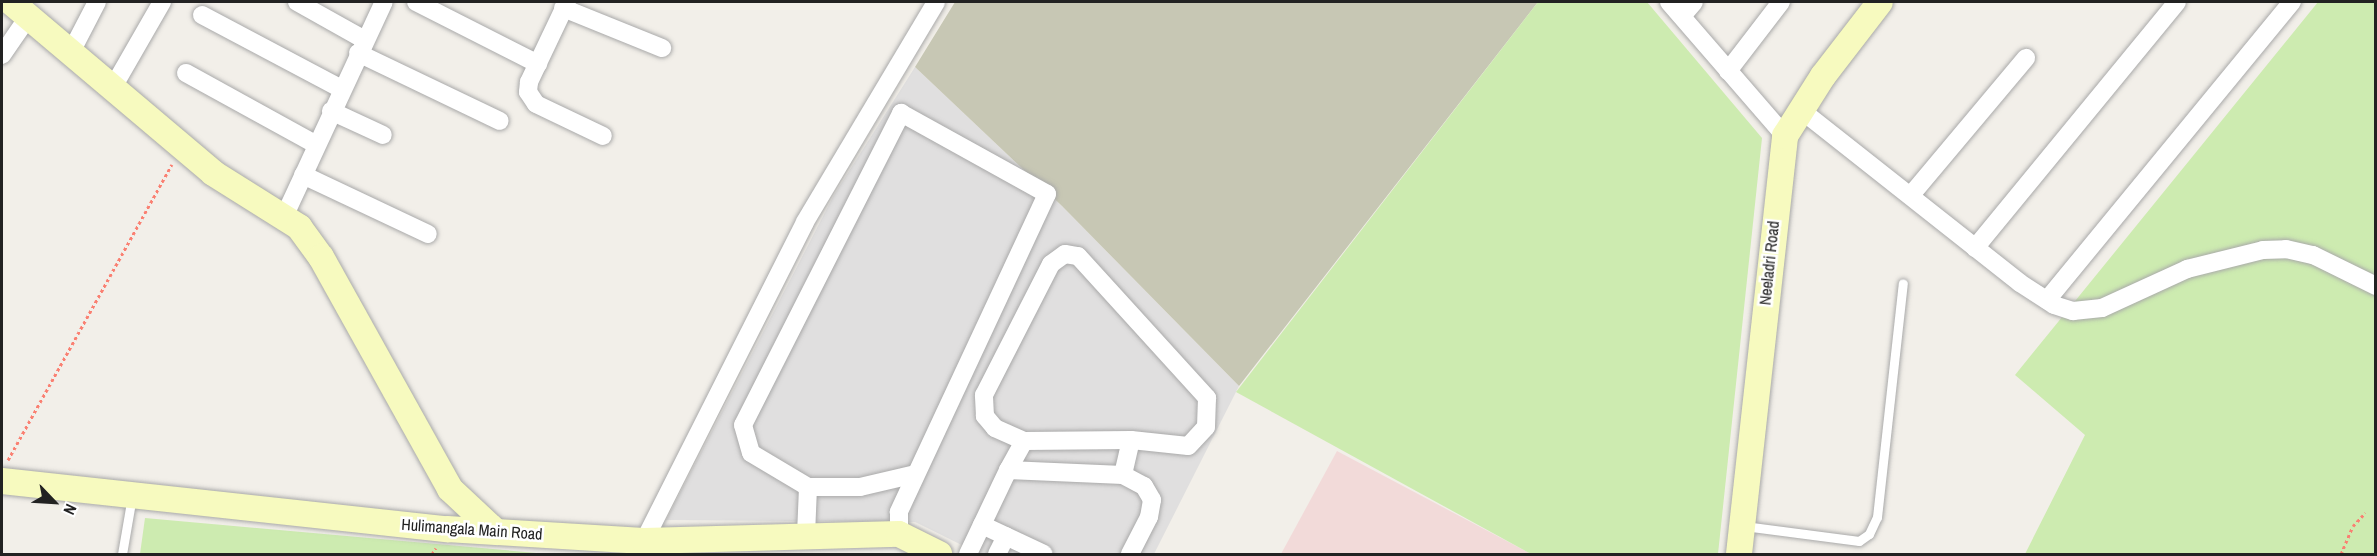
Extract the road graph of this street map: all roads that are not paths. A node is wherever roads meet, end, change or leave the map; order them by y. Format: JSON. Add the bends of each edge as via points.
{"nodes":[{"id":1,"x":97,"y":2,"type":"edge"},
{"id":2,"x":162,"y":2,"type":"edge"},
{"id":3,"x":297,"y":2,"type":"edge"},
{"id":4,"x":384,"y":2,"type":"edge"},
{"id":5,"x":416,"y":2,"type":"edge"},
{"id":6,"x":936,"y":2,"type":"edge"},
{"id":7,"x":1669,"y":2,"type":"edge"},
{"id":8,"x":1694,"y":2,"type":"edge"},
{"id":9,"x":1781,"y":2,"type":"edge"},
{"id":10,"x":1880,"y":2,"type":"edge"},
{"id":11,"x":2177,"y":2,"type":"edge"},
{"id":12,"x":2292,"y":2,"type":"edge"},
{"id":13,"x":565,"y":5,"type":"edge"},
{"id":14,"x":19,"y":9,"type":"edge"},
{"id":15,"x":202,"y":15,"type":"dead end"},
{"id":16,"x":1682,"y":16,"type":"junction"},
{"id":17,"x":361,"y":47,"type":"junction"},
{"id":18,"x":662,"y":48,"type":"dead end"},
{"id":19,"x":70,"y":54,"type":"junction"},
{"id":20,"x":2,"y":55,"type":"edge"},
{"id":21,"x":2026,"y":58,"type":"dead end"},
{"id":22,"x":538,"y":63,"type":"junction"},
{"id":23,"x":1728,"y":71,"type":"junction"},
{"id":24,"x":186,"y":73,"type":"dead end"},
{"id":25,"x":112,"y":89,"type":"junction"},
{"id":26,"x":342,"y":89,"type":"junction"},
{"id":27,"x":1801,"y":110,"type":"junction"},
{"id":28,"x":332,"y":111,"type":"junction"},
{"id":29,"x":500,"y":121,"type":"dead end"},
{"id":30,"x":383,"y":135,"type":"dead end"},
{"id":31,"x":603,"y":136,"type":"dead end"},
{"id":32,"x":1785,"y":136,"type":"junction"},
{"id":33,"x":317,"y":145,"type":"junction"},
{"id":34,"x":303,"y":175,"type":"junction"},
{"id":35,"x":1911,"y":195,"type":"junction"},
{"id":36,"x":284,"y":217,"type":"junction"},
{"id":37,"x":428,"y":234,"type":"dead end"},
{"id":38,"x":1975,"y":248,"type":"junction"},
{"id":39,"x":1903,"y":283,"type":"dead end"},
{"id":40,"x":2376,"y":286,"type":"edge"},
{"id":41,"x":2047,"y":300,"type":"junction"},
{"id":42,"x":1131,"y":440,"type":"junction"},
{"id":43,"x":1024,"y":441,"type":"junction"},
{"id":44,"x":1008,"y":470,"type":"junction"},
{"id":45,"x":4,"y":471,"type":"edge"},
{"id":46,"x":916,"y":474,"type":"junction"},
{"id":47,"x":1123,"y":475,"type":"junction"},
{"id":48,"x":808,"y":487,"type":"junction"},
{"id":49,"x":132,"y":494,"type":"junction"},
{"id":50,"x":982,"y":525,"type":"junction"},
{"id":51,"x":1742,"y":526,"type":"junction"},
{"id":52,"x":495,"y":531,"type":"junction"},
{"id":53,"x":899,"y":534,"type":"junction"},
{"id":54,"x":806,"y":535,"type":"junction"},
{"id":55,"x":1006,"y":536,"type":"junction"},
{"id":56,"x":644,"y":541,"type":"junction"},
{"id":57,"x":927,"y":552,"type":"edge"},
{"id":58,"x":122,"y":555,"type":"edge"},
{"id":59,"x":968,"y":555,"type":"edge"},
{"id":60,"x":997,"y":555,"type":"edge"},
{"id":61,"x":1044,"y":555,"type":"edge"},
{"id":62,"x":1130,"y":555,"type":"edge"},
{"id":63,"x":1739,"y":555,"type":"edge"}],
"edges":[{"from":1,"to":19,"type":"street"},
{"from":2,"to":25,"type":"street"},
{"from":3,"to":17,"type":"street"},
{"from":4,"to":17,"type":"street"},
{"from":5,"to":22,"type":"street"},
{"from":6,"to":56,"type":"street","via":[[805,222]]},
{"from":7,"to":16,"type":"street"},
{"from":8,"to":16,"type":"street"},
{"from":9,"to":23,"type":"street"},
{"from":10,"to":27,"type":"street","name":"Neeladri Road"},
{"from":11,"to":38,"type":"street"},
{"from":12,"to":41,"type":"street"},
{"from":13,"to":18,"type":"street"},
{"from":13,"to":22,"type":"street"},
{"from":14,"to":19,"type":"street"},
{"from":14,"to":20,"type":"street"},
{"from":15,"to":26,"type":"street"},
{"from":16,"to":23,"type":"street"},
{"from":17,"to":26,"type":"street"},
{"from":17,"to":29,"type":"street"},
{"from":19,"to":25,"type":"street"},
{"from":21,"to":35,"type":"street"},
{"from":22,"to":31,"type":"street","via":[[529,82],[531,99]]},
{"from":23,"to":32,"type":"street"},
{"from":24,"to":33,"type":"street"},
{"from":25,"to":36,"type":"street","via":[[213,173]]},
{"from":26,"to":28,"type":"street"},
{"from":27,"to":32,"type":"street","name":"Neeladri Road"},
{"from":27,"to":35,"type":"street"},
{"from":28,"to":30,"type":"street"},
{"from":28,"to":33,"type":"street"},
{"from":32,"to":51,"type":"street","name":"Neeladri Road"},
{"from":33,"to":34,"type":"street"},
{"from":34,"to":36,"type":"street"},
{"from":34,"to":37,"type":"street"},
{"from":35,"to":38,"type":"street"},
{"from":36,"to":52,"type":"street","via":[[299,227],[321,257],[450,489]]},
{"from":38,"to":41,"type":"street"},
{"from":39,"to":51,"type":"lane","via":[[1876,517],[1869,534],[1859,541],[1843,540]]},
{"from":40,"to":41,"type":"street","via":[[2341,266],[2286,249],[2263,250],[2187,269],[2102,308],[2073,311]]},
{"from":42,"to":43,"type":"street"},
{"from":42,"to":43,"type":"street","via":[[1188,446],[1206,427],[1207,398],[1078,256],[1065,254],[1051,264],[984,395],[985,416],[995,428]]},
{"from":42,"to":47,"type":"street"},
{"from":43,"to":44,"type":"street"},
{"from":44,"to":47,"type":"street"},
{"from":44,"to":50,"type":"street"},
{"from":45,"to":49,"type":"street","name":"Hulimangala Main Road"},
{"from":46,"to":48,"type":"street","via":[[860,488]]},
{"from":46,"to":48,"type":"street","via":[[1047,194],[901,113],[743,425],[751,453]]},
{"from":46,"to":53,"type":"street","via":[[899,512]]},
{"from":47,"to":62,"type":"street","via":[[1144,486],[1152,500],[1149,517]]},
{"from":48,"to":54,"type":"street"},
{"from":49,"to":52,"type":"street","name":"Hulimangala Main Road"},
{"from":49,"to":58,"type":"lane"},
{"from":50,"to":55,"type":"street"},
{"from":50,"to":59,"type":"street"},
{"from":51,"to":63,"type":"street","name":"Neeladri Road"},
{"from":52,"to":56,"type":"street","name":"Hulimangala Main Road"},
{"from":53,"to":54,"type":"street","name":"Hulimangala Main Road"},
{"from":53,"to":57,"type":"street","name":"Hulimangala Main Road"},
{"from":54,"to":56,"type":"street","name":"Hulimangala Main Road"},
{"from":55,"to":60,"type":"street"},
{"from":55,"to":61,"type":"street"}]}
